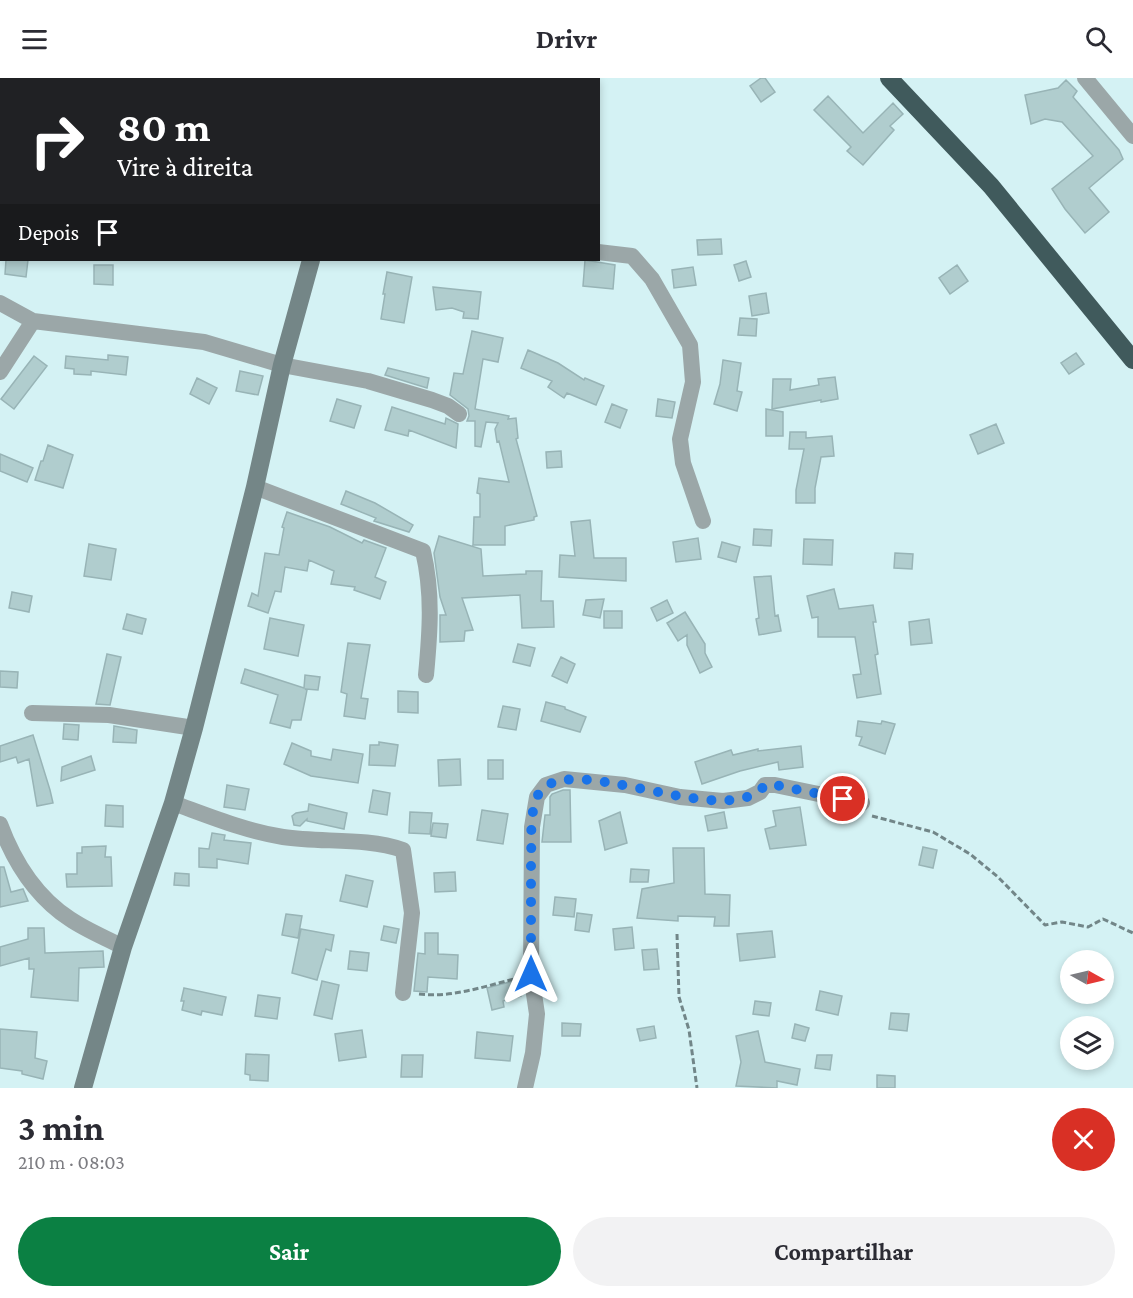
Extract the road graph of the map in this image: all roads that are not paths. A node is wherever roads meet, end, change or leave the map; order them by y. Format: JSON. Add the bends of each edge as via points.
{"nodes":[{"id":1,"x":890,"y":78,"type":"edge"},
{"id":2,"x":1085,"y":78,"type":"edge"},
{"id":3,"x":1133,"y":136,"type":"edge"},
{"id":4,"x":600,"y":252,"type":"edge"},
{"id":5,"x":311,"y":261,"type":"edge"},
{"id":6,"x":0,"y":303,"type":"edge"},
{"id":7,"x":33,"y":321,"type":"junction"},
{"id":8,"x":1133,"y":360,"type":"edge"},
{"id":9,"x":282,"y":365,"type":"junction"},
{"id":10,"x":0,"y":372,"type":"edge"},
{"id":11,"x":459,"y":414,"type":"dead end"},
{"id":12,"x":255,"y":488,"type":"junction"},
{"id":13,"x":703,"y":521,"type":"dead end"},
{"id":14,"x":426,"y":675,"type":"dead end"},
{"id":15,"x":32,"y":712,"type":"dead end"},
{"id":16,"x":194,"y":728,"type":"junction"},
{"id":17,"x":173,"y":803,"type":"junction"},
{"id":18,"x":862,"y":803,"type":"road end"},
{"id":19,"x":0,"y":824,"type":"edge"},
{"id":20,"x":123,"y":947,"type":"junction"},
{"id":21,"x":403,"y":993,"type":"road end"},
{"id":22,"x":83,"y":1088,"type":"edge"},
{"id":23,"x":525,"y":1088,"type":"edge"}],
"edges":[{"from":1,"to":8,"type":"highway","via":[[991,186]]},
{"from":2,"to":3,"type":"street"},
{"from":4,"to":13,"type":"street","via":[[633,256],[652,279],[690,345],[693,382],[680,438],[682,463]]},
{"from":5,"to":9,"type":"street"},
{"from":6,"to":7,"type":"street"},
{"from":7,"to":9,"type":"street","via":[[204,342]]},
{"from":7,"to":10,"type":"street"},
{"from":9,"to":11,"type":"street","via":[[368,381],[432,400]]},
{"from":9,"to":12,"type":"street"},
{"from":12,"to":14,"type":"street","via":[[423,551],[431,591]]},
{"from":12,"to":16,"type":"street"},
{"from":15,"to":16,"type":"street","via":[[109,715]]},
{"from":16,"to":17,"type":"street"},
{"from":17,"to":20,"type":"street"},
{"from":17,"to":21,"type":"street","via":[[246,830],[284,837],[386,844],[403,850],[412,913]]},
{"from":18,"to":23,"type":"street","via":[[775,785],[765,785],[748,798],[723,801],[625,784],[564,779],[546,785],[537,798],[532,827],[531,974],[537,1014]]},
{"from":19,"to":20,"type":"street","via":[[10,850],[36,890],[70,920]]},
{"from":20,"to":22,"type":"street"}]}
